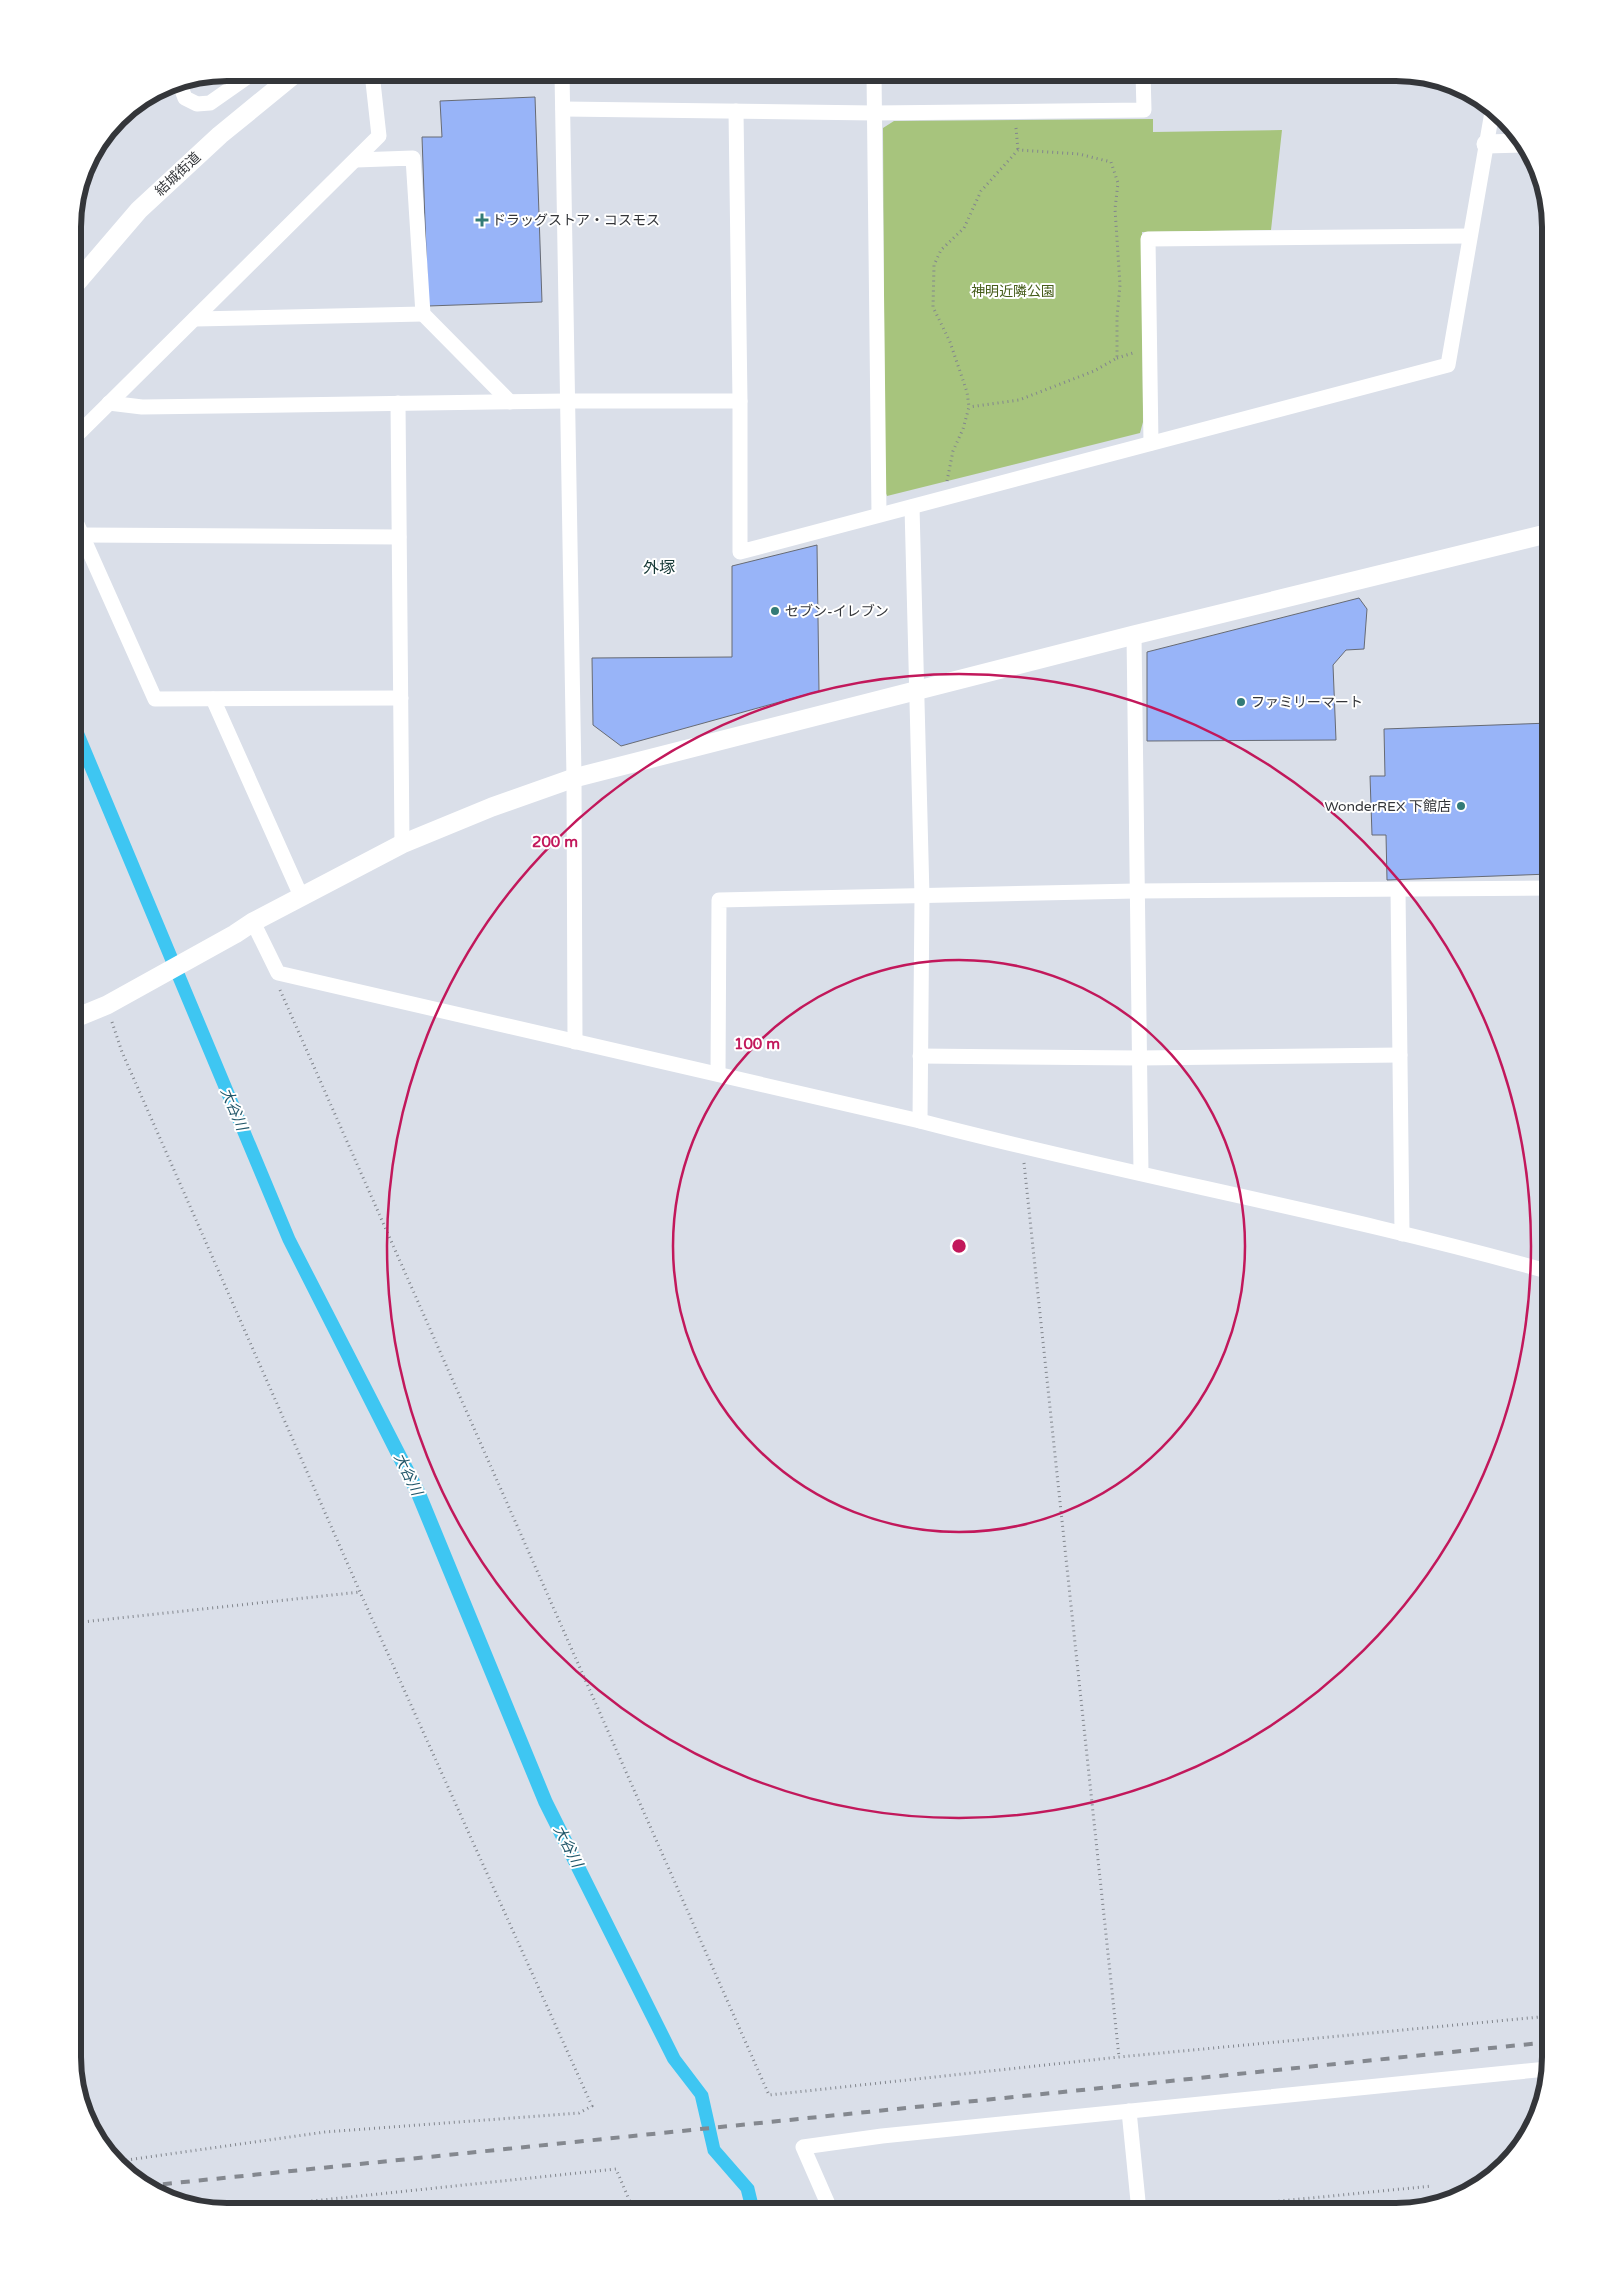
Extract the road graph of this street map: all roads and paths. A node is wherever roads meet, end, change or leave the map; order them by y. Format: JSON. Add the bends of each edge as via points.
{"nodes":[{"id":1,"x":239,"y":82,"type":"edge"},
{"id":2,"x":284,"y":82,"type":"edge"},
{"id":3,"x":373,"y":82,"type":"edge"},
{"id":4,"x":562,"y":82,"type":"edge"},
{"id":5,"x":874,"y":82,"type":"edge"},
{"id":6,"x":1143,"y":82,"type":"edge"},
{"id":7,"x":181,"y":89,"type":"edge"},
{"id":8,"x":563,"y":109,"type":"junction"},
{"id":9,"x":736,"y":112,"type":"junction"},
{"id":10,"x":874,"y":112,"type":"junction"},
{"id":11,"x":1491,"y":117,"type":"edge"},
{"id":12,"x":1515,"y":143,"type":"edge"},
{"id":13,"x":1486,"y":144,"type":"junction"},
{"id":14,"x":356,"y":160,"type":"junction"},
{"id":15,"x":1469,"y":236,"type":"junction"},
{"id":16,"x":82,"y":276,"type":"edge"},
{"id":17,"x":423,"y":314,"type":"junction"},
{"id":18,"x":195,"y":319,"type":"junction"},
{"id":19,"x":568,"y":401,"type":"junction"},
{"id":20,"x":740,"y":401,"type":"junction"},
{"id":21,"x":510,"y":402,"type":"junction"},
{"id":22,"x":109,"y":403,"type":"junction"},
{"id":23,"x":398,"y":403,"type":"junction"},
{"id":24,"x":969,"y":407,"type":"junction"},
{"id":25,"x":82,"y":430,"type":"edge"},
{"id":26,"x":1151,"y":443,"type":"junction"},
{"id":27,"x":943,"y":498,"type":"junction"},
{"id":28,"x":912,"y":507,"type":"junction"},
{"id":29,"x":878,"y":514,"type":"junction"},
{"id":30,"x":82,"y":535,"type":"joint"},
{"id":31,"x":1542,"y":535,"type":"edge"},
{"id":32,"x":399,"y":537,"type":"junction"},
{"id":33,"x":1134,"y":635,"type":"junction"},
{"id":34,"x":915,"y":693,"type":"junction"},
{"id":35,"x":400,"y":698,"type":"junction"},
{"id":36,"x":213,"y":699,"type":"junction"},
{"id":37,"x":574,"y":778,"type":"junction"},
{"id":38,"x":402,"y":844,"type":"junction"},
{"id":39,"x":1542,"y":888,"type":"edge"},
{"id":40,"x":1398,"y":890,"type":"junction"},
{"id":41,"x":1136,"y":891,"type":"junction"},
{"id":42,"x":301,"y":896,"type":"junction"},
{"id":43,"x":922,"y":896,"type":"junction"},
{"id":44,"x":253,"y":922,"type":"junction"},
{"id":45,"x":278,"y":973,"type":"junction"},
{"id":46,"x":111,"y":1003,"type":"junction"},
{"id":47,"x":82,"y":1015,"type":"edge"},
{"id":48,"x":576,"y":1042,"type":"junction"},
{"id":49,"x":1400,"y":1055,"type":"junction"},
{"id":50,"x":920,"y":1056,"type":"junction"},
{"id":51,"x":1139,"y":1058,"type":"junction"},
{"id":52,"x":718,"y":1074,"type":"junction"},
{"id":53,"x":920,"y":1121,"type":"junction"},
{"id":54,"x":1022,"y":1148,"type":"junction"},
{"id":55,"x":1141,"y":1173,"type":"junction"},
{"id":56,"x":1402,"y":1234,"type":"junction"},
{"id":57,"x":1542,"y":1269,"type":"edge"},
{"id":58,"x":360,"y":1592,"type":"junction"},
{"id":59,"x":81,"y":1622,"type":"edge"},
{"id":60,"x":1542,"y":2017,"type":"edge"},
{"id":61,"x":1119,"y":2057,"type":"junction"},
{"id":62,"x":1541,"y":2070,"type":"edge"},
{"id":63,"x":1129,"y":2111,"type":"junction"},
{"id":64,"x":124,"y":2160,"type":"edge"},
{"id":65,"x":1432,"y":2186,"type":"dead end"},
{"id":66,"x":302,"y":2202,"type":"edge"},
{"id":67,"x":630,"y":2202,"type":"edge"},
{"id":68,"x":827,"y":2203,"type":"edge"},
{"id":69,"x":1138,"y":2203,"type":"edge"},
{"id":70,"x":1268,"y":2203,"type":"edge"}],
"edges":[{"from":1,"to":7,"type":"street","via":[[210,103],[197,104],[184,98]]},
{"from":2,"to":16,"type":"street","name":"結城街道","via":[[220,135],[139,210]]},
{"from":3,"to":14,"type":"street","via":[[379,136]]},
{"from":4,"to":8,"type":"street"},
{"from":5,"to":10,"type":"street"},
{"from":6,"to":10,"type":"street","via":[[1144,110]]},
{"from":8,"to":9,"type":"street"},
{"from":8,"to":19,"type":"street"},
{"from":9,"to":10,"type":"street"},
{"from":9,"to":20,"type":"street"},
{"from":10,"to":29,"type":"street"},
{"from":11,"to":13,"type":"street"},
{"from":12,"to":13,"type":"street"},
{"from":13,"to":15,"type":"street"},
{"from":14,"to":17,"type":"street","via":[[413,158]]},
{"from":14,"to":18,"type":"street"},
{"from":15,"to":26,"type":"street","via":[[1448,365]]},
{"from":15,"to":26,"type":"street","via":[[1148,240]]},
{"from":17,"to":18,"type":"street"},
{"from":17,"to":21,"type":"street"},
{"from":18,"to":22,"type":"street"},
{"from":19,"to":20,"type":"street"},
{"from":19,"to":21,"type":"street"},
{"from":19,"to":37,"type":"street"},
{"from":20,"to":29,"type":"street","via":[[740,552]]},
{"from":21,"to":23,"type":"street"},
{"from":22,"to":23,"type":"street","via":[[142,407]]},
{"from":22,"to":25,"type":"street"},
{"from":23,"to":32,"type":"street"},
{"from":24,"to":24,"type":"path","via":[[1019,400],[1094,372],[1117,358],[1116,317],[1120,285],[1114,209],[1118,183],[1111,162],[1079,154],[1018,150],[981,192],[964,228],[941,250],[934,265],[933,307],[950,342]]},
{"from":24,"to":27,"type":"path"},
{"from":26,"to":27,"type":"street"},
{"from":27,"to":28,"type":"street"},
{"from":28,"to":29,"type":"street"},
{"from":28,"to":34,"type":"street"},
{"from":30,"to":32,"type":"street"},
{"from":30,"to":36,"type":"street","via":[[155,699]]},
{"from":31,"to":33,"type":"street"},
{"from":32,"to":35,"type":"street"},
{"from":33,"to":34,"type":"street"},
{"from":33,"to":41,"type":"street"},
{"from":34,"to":37,"type":"street"},
{"from":34,"to":43,"type":"street"},
{"from":35,"to":36,"type":"street"},
{"from":35,"to":38,"type":"street"},
{"from":36,"to":42,"type":"street"},
{"from":37,"to":38,"type":"street"},
{"from":37,"to":48,"type":"street"},
{"from":38,"to":42,"type":"street"},
{"from":39,"to":40,"type":"street"},
{"from":40,"to":41,"type":"street"},
{"from":40,"to":49,"type":"street"},
{"from":41,"to":43,"type":"street"},
{"from":41,"to":51,"type":"street"},
{"from":42,"to":44,"type":"street"},
{"from":43,"to":50,"type":"street"},
{"from":43,"to":52,"type":"street","via":[[719,900]]},
{"from":44,"to":45,"type":"street"},
{"from":44,"to":46,"type":"street"},
{"from":45,"to":48,"type":"street"},
{"from":45,"to":61,"type":"path","via":[[280,994],[769,2095]]},
{"from":46,"to":47,"type":"street"},
{"from":46,"to":58,"type":"path","via":[[122,1052]]},
{"from":48,"to":52,"type":"street"},
{"from":49,"to":51,"type":"street"},
{"from":49,"to":56,"type":"street"},
{"from":50,"to":51,"type":"street"},
{"from":50,"to":53,"type":"street"},
{"from":51,"to":55,"type":"street"},
{"from":52,"to":53,"type":"street"},
{"from":53,"to":54,"type":"street"},
{"from":54,"to":55,"type":"street"},
{"from":54,"to":61,"type":"path"},
{"from":55,"to":56,"type":"street"},
{"from":56,"to":57,"type":"street"},
{"from":58,"to":59,"type":"path"},
{"from":58,"to":64,"type":"path","via":[[592,2106],[579,2113],[325,2132]]},
{"from":60,"to":61,"type":"path"},
{"from":62,"to":63,"type":"street"},
{"from":63,"to":68,"type":"street","via":[[803,2147]]},
{"from":63,"to":69,"type":"street"},
{"from":65,"to":70,"type":"path"},
{"from":66,"to":67,"type":"path","via":[[616,2169]]}]}
